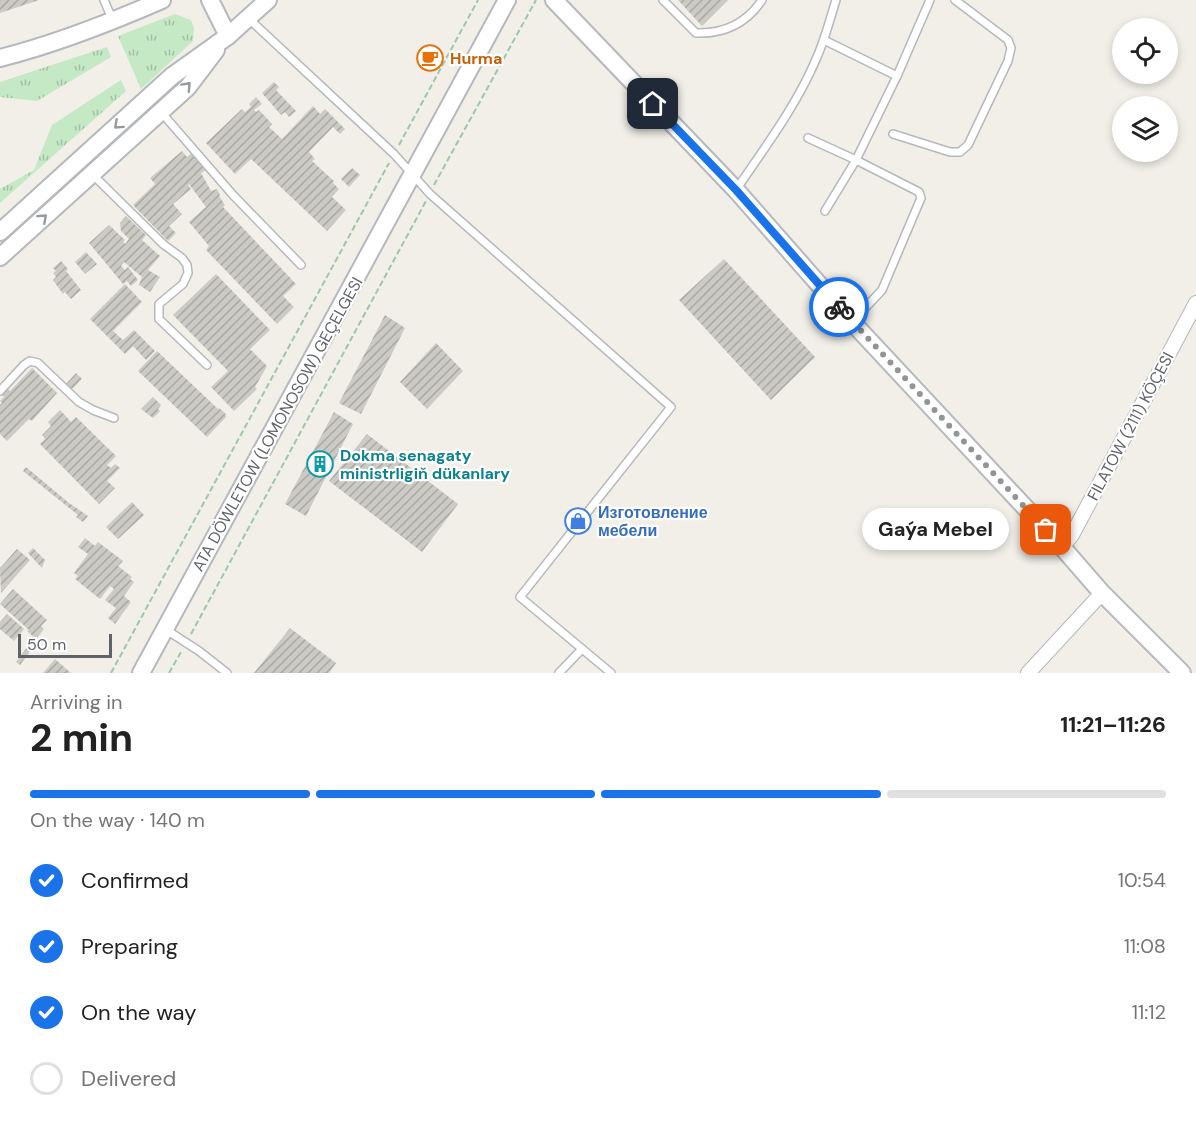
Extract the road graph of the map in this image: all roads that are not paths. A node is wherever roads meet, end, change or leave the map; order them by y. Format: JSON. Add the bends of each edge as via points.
{"nodes":[{"id":1,"x":104,"y":0,"type":"edge"},
{"id":2,"x":162,"y":0,"type":"edge"},
{"id":3,"x":210,"y":0,"type":"edge"},
{"id":4,"x":268,"y":0,"type":"edge"},
{"id":5,"x":507,"y":0,"type":"edge"},
{"id":6,"x":554,"y":0,"type":"edge"},
{"id":7,"x":663,"y":0,"type":"edge"},
{"id":8,"x":762,"y":0,"type":"edge"},
{"id":9,"x":836,"y":0,"type":"edge"},
{"id":10,"x":930,"y":0,"type":"edge"},
{"id":11,"x":955,"y":0,"type":"edge"},
{"id":12,"x":249,"y":19,"type":"junction"},
{"id":13,"x":113,"y":21,"type":"junction"},
{"id":14,"x":228,"y":36,"type":"junction"},
{"id":15,"x":824,"y":40,"type":"junction"},
{"id":16,"x":0,"y":58,"type":"edge"},
{"id":17,"x":897,"y":76,"type":"junction"},
{"id":18,"x":161,"y":112,"type":"junction"},
{"id":19,"x":893,"y":134,"type":"dead end"},
{"id":20,"x":808,"y":138,"type":"dead end"},
{"id":21,"x":856,"y":160,"type":"junction"},
{"id":22,"x":92,"y":174,"type":"junction"},
{"id":23,"x":413,"y":174,"type":"junction"},
{"id":24,"x":736,"y":190,"type":"junction"},
{"id":25,"x":825,"y":211,"type":"dead end"},
{"id":26,"x":0,"y":232,"type":"edge"},
{"id":27,"x":0,"y":257,"type":"edge"},
{"id":28,"x":301,"y":265,"type":"dead end"},
{"id":29,"x":1196,"y":303,"type":"edge"},
{"id":30,"x":852,"y":322,"type":"junction"},
{"id":31,"x":207,"y":365,"type":"dead end"},
{"id":32,"x":0,"y":391,"type":"edge"},
{"id":33,"x":114,"y":418,"type":"dead end"},
{"id":34,"x":1062,"y":547,"type":"junction"},
{"id":35,"x":1102,"y":593,"type":"junction"},
{"id":36,"x":165,"y":629,"type":"junction"},
{"id":37,"x":582,"y":649,"type":"junction"},
{"id":38,"x":141,"y":673,"type":"edge"},
{"id":39,"x":227,"y":673,"type":"edge"},
{"id":40,"x":559,"y":673,"type":"edge"},
{"id":41,"x":611,"y":673,"type":"edge"},
{"id":42,"x":1028,"y":673,"type":"edge"},
{"id":43,"x":1182,"y":673,"type":"edge"}],
"edges":[{"from":1,"to":13,"type":"lane"},
{"from":2,"to":13,"type":"street"},
{"from":3,"to":14,"type":"street"},
{"from":4,"to":12,"type":"street"},
{"from":5,"to":23,"type":"street","name":"ATA DÖWLETOW (LOMONOSOW) GEÇELGESI"},
{"from":6,"to":24,"type":"street"},
{"from":7,"to":8,"type":"lane","via":[[696,33],[713,34],[752,15]]},
{"from":9,"to":15,"type":"lane"},
{"from":10,"to":17,"type":"lane"},
{"from":11,"to":19,"type":"lane","via":[[1008,40],[1008,60],[968,145],[960,152]]},
{"from":12,"to":14,"type":"street"},
{"from":12,"to":23,"type":"lane"},
{"from":13,"to":16,"type":"street"},
{"from":18,"to":14,"type":"street","one_way":true,"via":[[188,87]]},
{"from":14,"to":26,"type":"street","one_way":true,"via":[[172,76]]},
{"from":15,"to":17,"type":"lane"},
{"from":15,"to":24,"type":"lane","via":[[793,104]]},
{"from":17,"to":21,"type":"lane"},
{"from":18,"to":22,"type":"street"},
{"from":18,"to":28,"type":"lane"},
{"from":20,"to":21,"type":"lane"},
{"from":21,"to":25,"type":"lane"},
{"from":21,"to":30,"type":"lane","via":[[919,192],[921,198],[882,290]]},
{"from":27,"to":22,"type":"street","one_way":true},
{"from":22,"to":31,"type":"lane","via":[[187,265],[183,284],[159,304],[159,319]]},
{"from":23,"to":36,"type":"street","name":"ATA DÖWLETOW (LOMONOSOW) GEÇELGESI"},
{"from":23,"to":37,"type":"lane","via":[[430,194],[671,407],[520,597]]},
{"from":24,"to":30,"type":"street"},
{"from":29,"to":34,"type":"street","name":"FILATOW (2111) KÖÇESI"},
{"from":30,"to":34,"type":"street"},
{"from":32,"to":33,"type":"lane","via":[[30,361],[38,363],[80,402]]},
{"from":34,"to":35,"type":"street"},
{"from":35,"to":42,"type":"street"},
{"from":35,"to":43,"type":"street"},
{"from":36,"to":38,"type":"street","name":"ATA DÖWLETOW (LOMONOSOW) GEÇELGESI"},
{"from":36,"to":39,"type":"lane"},
{"from":37,"to":40,"type":"lane"},
{"from":37,"to":41,"type":"lane"}]}
